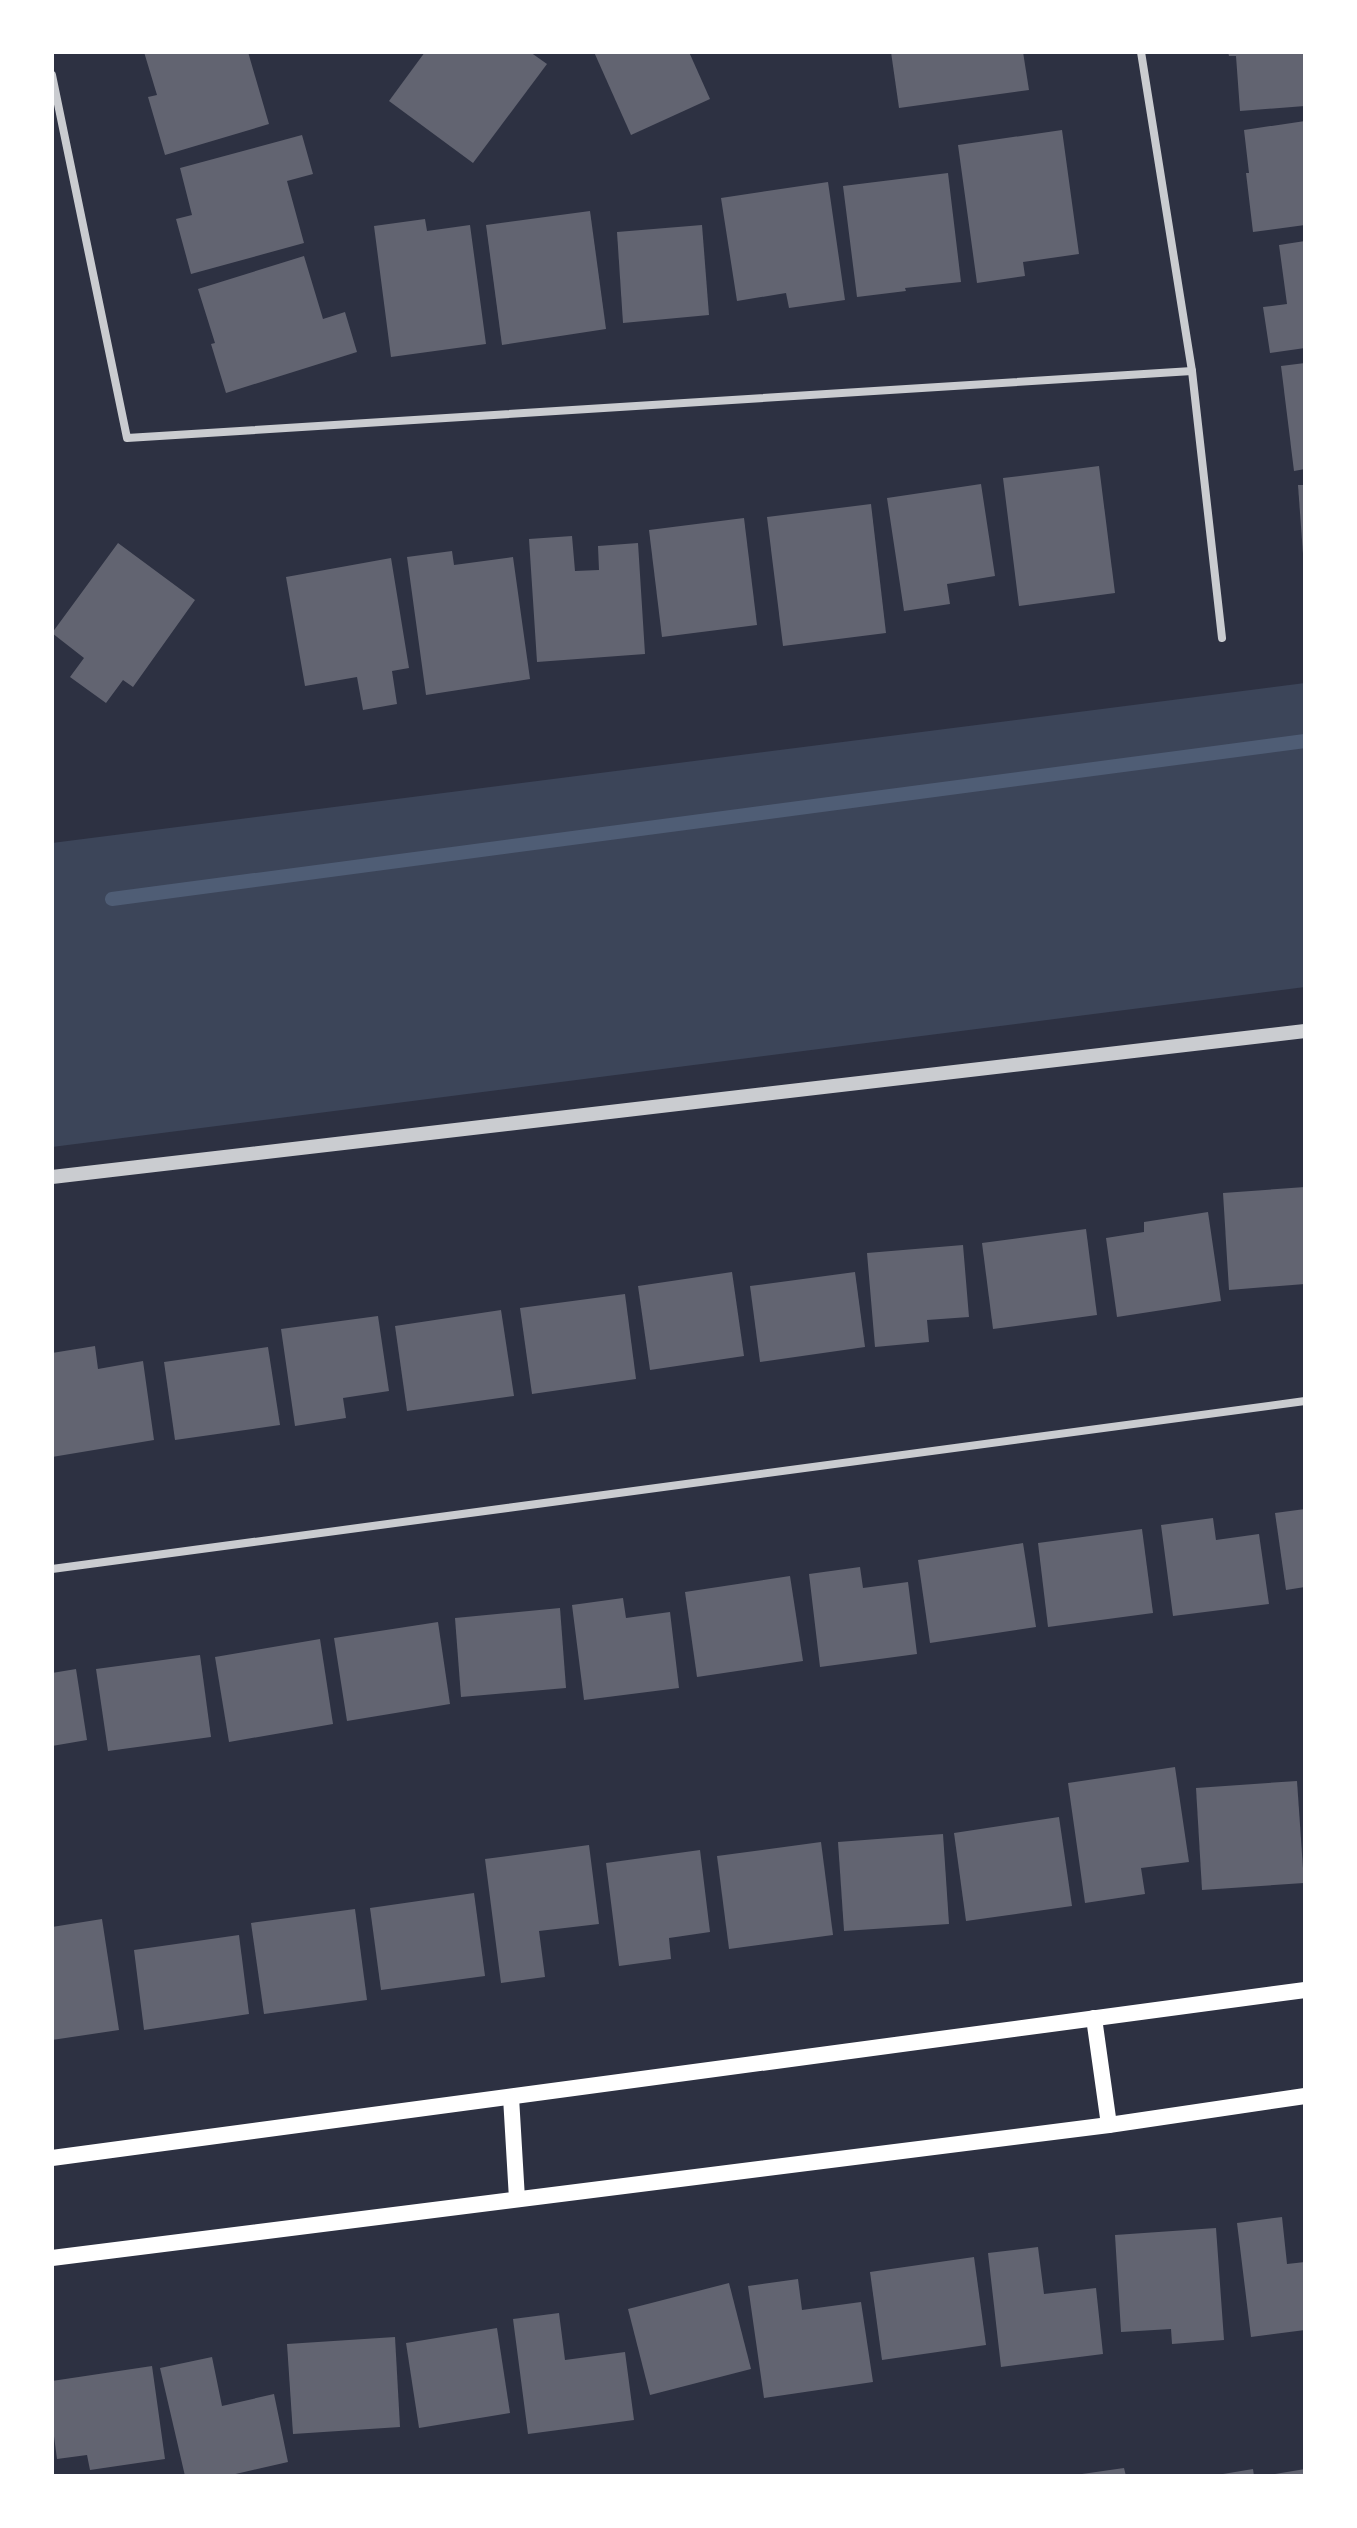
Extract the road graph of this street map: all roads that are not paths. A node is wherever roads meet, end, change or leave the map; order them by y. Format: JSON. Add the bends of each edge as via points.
{"nodes":[{"id":1,"x":1141,"y":52,"type":"edge"},
{"id":2,"x":52,"y":75,"type":"edge"},
{"id":3,"x":1192,"y":371,"type":"junction"},
{"id":4,"x":1222,"y":638,"type":"dead end"},
{"id":5,"x":1305,"y":1031,"type":"edge"},
{"id":6,"x":52,"y":1177,"type":"edge"},
{"id":7,"x":1305,"y":1401,"type":"edge"},
{"id":8,"x":52,"y":1569,"type":"edge"},
{"id":9,"x":1305,"y":1990,"type":"edge"},
{"id":10,"x":1094,"y":2018,"type":"junction"},
{"id":11,"x":1305,"y":2096,"type":"edge"},
{"id":12,"x":511,"y":2097,"type":"junction"},
{"id":13,"x":1109,"y":2125,"type":"junction"},
{"id":14,"x":52,"y":2158,"type":"edge"},
{"id":15,"x":517,"y":2199,"type":"junction"},
{"id":16,"x":52,"y":2258,"type":"edge"}],
"edges":[{"from":1,"to":3,"type":"street"},
{"from":2,"to":3,"type":"street","via":[[127,438]]},
{"from":3,"to":4,"type":"street"},
{"from":5,"to":6,"type":"street"},
{"from":7,"to":8,"type":"street"},
{"from":9,"to":10,"type":"main road"},
{"from":10,"to":12,"type":"main road"},
{"from":10,"to":13,"type":"main road"},
{"from":11,"to":13,"type":"main road"},
{"from":12,"to":14,"type":"main road"},
{"from":12,"to":15,"type":"main road"},
{"from":13,"to":15,"type":"main road"},
{"from":15,"to":16,"type":"main road"}]}
